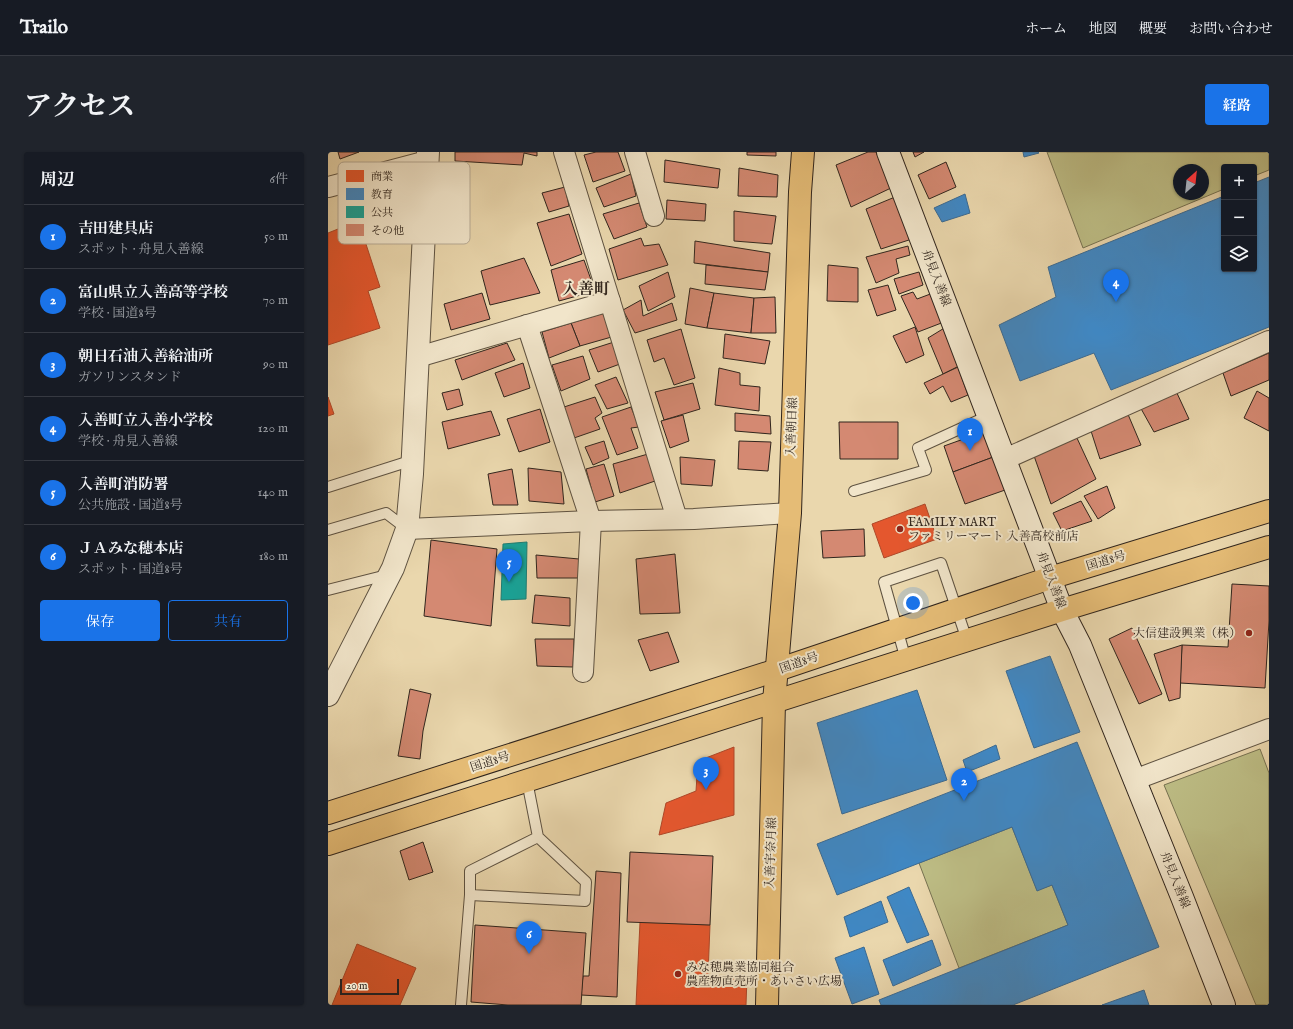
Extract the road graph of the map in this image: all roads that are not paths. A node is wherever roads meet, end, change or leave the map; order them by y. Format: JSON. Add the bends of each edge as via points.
{"nodes":[{"id":1,"x":564,"y":152,"type":"edge"},
{"id":2,"x":635,"y":152,"type":"edge"},
{"id":3,"x":803,"y":152,"type":"edge"},
{"id":4,"x":888,"y":152,"type":"edge"},
{"id":5,"x":427,"y":156,"type":"edge"},
{"id":6,"x":408,"y":162,"type":"edge"},
{"id":7,"x":338,"y":185,"type":"edge"},
{"id":8,"x":328,"y":188,"type":"edge"},
{"id":9,"x":654,"y":216,"type":"dead end"},
{"id":10,"x":423,"y":244,"type":"edge"},
{"id":11,"x":610,"y":301,"type":"junction"},
{"id":12,"x":526,"y":325,"type":"junction"},
{"id":13,"x":1269,"y":341,"type":"edge"},
{"id":14,"x":418,"y":357,"type":"junction"},
{"id":15,"x":988,"y":416,"type":"junction"},
{"id":16,"x":1005,"y":459,"type":"junction"},
{"id":17,"x":412,"y":460,"type":"junction"},
{"id":18,"x":328,"y":487,"type":"edge"},
{"id":19,"x":854,"y":491,"type":"dead end"},
{"id":20,"x":1269,"y":511,"type":"edge"},
{"id":21,"x":790,"y":513,"type":"junction"},
{"id":22,"x":677,"y":519,"type":"junction"},
{"id":23,"x":591,"y":521,"type":"junction"},
{"id":24,"x":407,"y":529,"type":"junction"},
{"id":25,"x":328,"y":530,"type":"edge"},
{"id":26,"x":1269,"y":547,"type":"edge"},
{"id":27,"x":389,"y":575,"type":"junction"},
{"id":28,"x":1050,"y":578,"type":"junction"},
{"id":29,"x":328,"y":590,"type":"edge"},
{"id":30,"x":1062,"y":610,"type":"junction"},
{"id":31,"x":967,"y":640,"type":"junction"},
{"id":32,"x":906,"y":660,"type":"junction"},
{"id":33,"x":777,"y":670,"type":"junction"},
{"id":34,"x":583,"y":672,"type":"dead end"},
{"id":35,"x":328,"y":696,"type":"edge"},
{"id":36,"x":774,"y":702,"type":"junction"},
{"id":37,"x":1269,"y":729,"type":"edge"},
{"id":38,"x":1134,"y":780,"type":"junction"},
{"id":39,"x":527,"y":781,"type":"junction"},
{"id":40,"x":328,"y":813,"type":"edge"},
{"id":41,"x":538,"y":837,"type":"junction"},
{"id":42,"x":328,"y":844,"type":"edge"},
{"id":43,"x":470,"y":895,"type":"junction"},
{"id":44,"x":461,"y":1005,"type":"edge"},
{"id":45,"x":767,"y":1005,"type":"edge"},
{"id":46,"x":1224,"y":1005,"type":"edge"}],
"edges":[{"from":1,"to":11,"type":"street"},
{"from":2,"to":9,"type":"street"},
{"from":3,"to":21,"type":"main road","name":"入善朝日線"},
{"from":4,"to":15,"type":"main road","name":"舟見入善線"},
{"from":5,"to":6,"type":"street"},
{"from":7,"to":8,"type":"street"},
{"from":10,"to":14,"type":"main road"},
{"from":11,"to":12,"type":"street"},
{"from":11,"to":22,"type":"street"},
{"from":12,"to":14,"type":"street"},
{"from":12,"to":23,"type":"street"},
{"from":13,"to":16,"type":"street"},
{"from":14,"to":17,"type":"main road"},
{"from":15,"to":16,"type":"main road","name":"舟見入善線"},
{"from":15,"to":19,"type":"lane","via":[[918,448],[926,470]]},
{"from":16,"to":28,"type":"main road","name":"舟見入善線"},
{"from":17,"to":18,"type":"lane"},
{"from":17,"to":24,"type":"main road"},
{"from":20,"to":28,"type":"main road","name":"国道8号"},
{"from":21,"to":22,"type":"street"},
{"from":21,"to":33,"type":"main road","name":"入善朝日線"},
{"from":22,"to":23,"type":"street"},
{"from":23,"to":24,"type":"street"},
{"from":23,"to":34,"type":"street"},
{"from":24,"to":25,"type":"lane","via":[[386,513]]},
{"from":24,"to":27,"type":"main road"},
{"from":26,"to":30,"type":"main road"},
{"from":27,"to":29,"type":"lane"},
{"from":27,"to":35,"type":"main road"},
{"from":28,"to":30,"type":"main road","name":"舟見入善線"},
{"from":28,"to":33,"type":"main road","name":"国道8号"},
{"from":30,"to":31,"type":"main road"},
{"from":30,"to":38,"type":"main road","name":"舟見入善線","via":[[1080,646]]},
{"from":31,"to":32,"type":"main road"},
{"from":31,"to":32,"type":"lane","via":[[941,563],[884,582]]},
{"from":32,"to":36,"type":"main road"},
{"from":33,"to":36,"type":"main road","name":"入善朝日線"},
{"from":33,"to":40,"type":"main road","name":"国道8号"},
{"from":36,"to":39,"type":"main road"},
{"from":36,"to":45,"type":"main road","name":"入善宇奈月線"},
{"from":37,"to":38,"type":"street"},
{"from":38,"to":46,"type":"main road","name":"舟見入善線"},
{"from":39,"to":41,"type":"lane"},
{"from":39,"to":42,"type":"main road"},
{"from":41,"to":43,"type":"lane","via":[[470,871]]},
{"from":41,"to":43,"type":"lane","via":[[586,882],[585,901]]},
{"from":43,"to":44,"type":"lane"}]}
